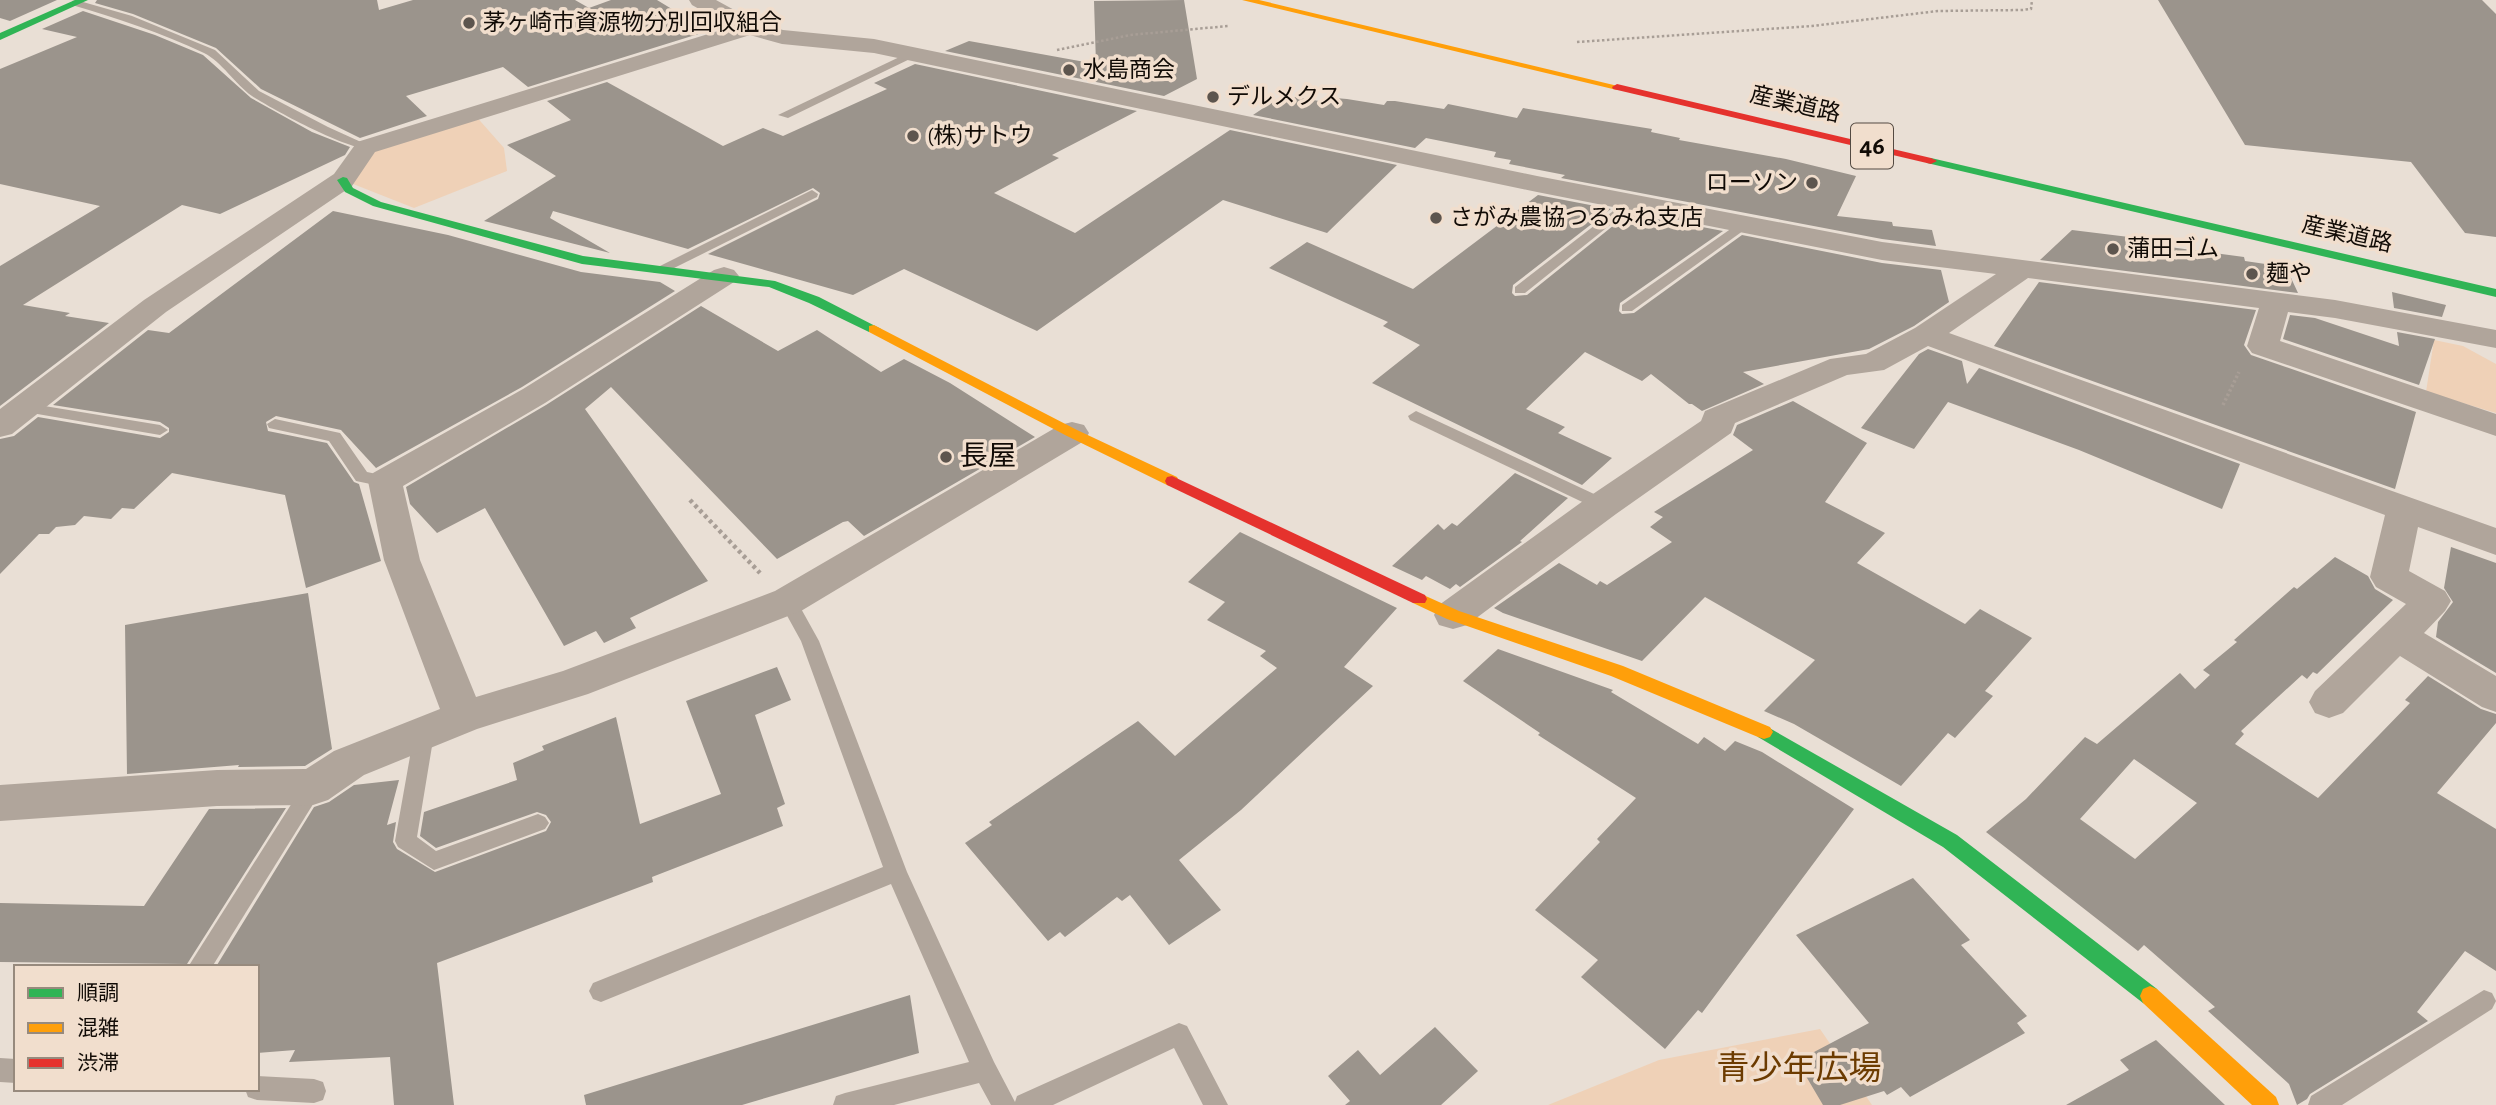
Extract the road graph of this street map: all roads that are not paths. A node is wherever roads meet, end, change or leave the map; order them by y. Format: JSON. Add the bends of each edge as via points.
{"nodes":[{"id":1,"x":700,"y":0,"type":"edge"},
{"id":2,"x":1247,"y":0,"type":"edge"},
{"id":3,"x":79,"y":1,"type":"edge"},
{"id":4,"x":750,"y":28,"type":"junction"},
{"id":5,"x":0,"y":37,"type":"edge"},
{"id":6,"x":912,"y":54,"type":"junction"},
{"id":7,"x":784,"y":115,"type":"dead end"},
{"id":8,"x":366,"y":147,"type":"junction"},
{"id":9,"x":343,"y":180,"type":"junction"},
{"id":10,"x":812,"y":194,"type":"dead end"},
{"id":11,"x":1630,"y":202,"type":"junction"},
{"id":12,"x":1742,"y":225,"type":"junction"},
{"id":13,"x":2023,"y":269,"type":"junction"},
{"id":14,"x":659,"y":270,"type":"junction"},
{"id":15,"x":724,"y":276,"type":"junction"},
{"id":16,"x":1520,"y":290,"type":"dead end"},
{"id":17,"x":2496,"y":293,"type":"edge"},
{"id":18,"x":2276,"y":301,"type":"junction"},
{"id":19,"x":1627,"y":308,"type":"dead end"},
{"id":20,"x":1927,"y":335,"type":"junction"},
{"id":21,"x":2494,"y":340,"type":"edge"},
{"id":22,"x":10,"y":416,"type":"edge"},
{"id":23,"x":1416,"y":416,"type":"dead end"},
{"id":24,"x":275,"y":424,"type":"dead end"},
{"id":25,"x":2496,"y":425,"type":"edge"},
{"id":26,"x":160,"y":430,"type":"dead end"},
{"id":27,"x":1072,"y":433,"type":"junction"},
{"id":28,"x":385,"y":481,"type":"junction"},
{"id":29,"x":1603,"y":505,"type":"junction"},
{"id":30,"x":2404,"y":510,"type":"junction"},
{"id":31,"x":2496,"y":542,"type":"edge"},
{"id":32,"x":788,"y":601,"type":"junction"},
{"id":33,"x":1453,"y":615,"type":"junction"},
{"id":34,"x":2397,"y":635,"type":"junction"},
{"id":35,"x":2496,"y":696,"type":"edge"},
{"id":36,"x":2329,"y":702,"type":"dead end"},
{"id":37,"x":464,"y":717,"type":"junction"},
{"id":38,"x":424,"y":734,"type":"junction"},
{"id":39,"x":313,"y":787,"type":"junction"},
{"id":40,"x":0,"y":803,"type":"edge"},
{"id":41,"x":538,"y":823,"type":"dead end"},
{"id":42,"x":896,"y":872,"type":"junction"},
{"id":43,"x":200,"y":965,"type":"edge"},
{"id":44,"x":601,"y":990,"type":"dead end"},
{"id":45,"x":2484,"y":1001,"type":"dead end"},
{"id":46,"x":985,"y":1070,"type":"junction"},
{"id":47,"x":259,"y":1087,"type":"edge"},
{"id":48,"x":314,"y":1091,"type":"dead end"},
{"id":49,"x":845,"y":1105,"type":"edge"},
{"id":50,"x":1004,"y":1105,"type":"edge"},
{"id":51,"x":1026,"y":1105,"type":"edge"},
{"id":52,"x":1216,"y":1105,"type":"edge"},
{"id":53,"x":2268,"y":1105,"type":"edge"},
{"id":54,"x":2320,"y":1105,"type":"edge"}],
"edges":[{"from":1,"to":4,"type":"street"},
{"from":2,"to":17,"type":"main road","name":"産業道路","number":"46"},
{"from":3,"to":5,"type":"main road"},
{"from":3,"to":8,"type":"lane","via":[[211,52],[255,93]]},
{"from":4,"to":6,"type":"street","via":[[782,37]]},
{"from":4,"to":8,"type":"street"},
{"from":6,"to":7,"type":"lane"},
{"from":6,"to":11,"type":"street"},
{"from":8,"to":9,"type":"street"},
{"from":9,"to":14,"type":"main road","via":[[348,190],[377,204],[435,221],[582,260]]},
{"from":9,"to":22,"type":"street","via":[[155,306]]},
{"from":10,"to":14,"type":"lane"},
{"from":11,"to":12,"type":"street"},
{"from":11,"to":16,"type":"lane"},
{"from":12,"to":13,"type":"street","via":[[1882,251]]},
{"from":12,"to":19,"type":"lane"},
{"from":13,"to":18,"type":"street"},
{"from":13,"to":20,"type":"street"},
{"from":14,"to":15,"type":"main road"},
{"from":15,"to":27,"type":"main road","via":[[771,284],[814,300]]},
{"from":15,"to":28,"type":"street","via":[[534,396]]},
{"from":18,"to":21,"type":"street"},
{"from":18,"to":25,"type":"street","via":[[2263,346]]},
{"from":20,"to":29,"type":"street","via":[[1872,363],[1841,366],[1717,418],[1719,425]]},
{"from":20,"to":30,"type":"street"},
{"from":22,"to":26,"type":"lane"},
{"from":23,"to":29,"type":"lane"},
{"from":24,"to":28,"type":"lane","via":[[334,437],[362,478]]},
{"from":27,"to":32,"type":"street"},
{"from":27,"to":33,"type":"main road"},
{"from":28,"to":37,"type":"street","via":[[402,560]]},
{"from":29,"to":33,"type":"street"},
{"from":30,"to":31,"type":"street"},
{"from":30,"to":34,"type":"street","via":[[2389,577],[2432,601]]},
{"from":32,"to":37,"type":"street","via":[[574,682]]},
{"from":32,"to":42,"type":"lane","via":[[810,641]]},
{"from":33,"to":53,"type":"main road","via":[[1617,671],[1777,738],[1921,823],[2138,985]]},
{"from":34,"to":35,"type":"street"},
{"from":34,"to":36,"type":"street"},
{"from":37,"to":38,"type":"street"},
{"from":38,"to":39,"type":"street","via":[[349,763]]},
{"from":38,"to":41,"type":"lane","via":[[407,841],[434,861]]},
{"from":39,"to":40,"type":"street","via":[[217,788]]},
{"from":39,"to":43,"type":"lane"},
{"from":42,"to":44,"type":"lane"},
{"from":42,"to":46,"type":"lane"},
{"from":45,"to":54,"type":"lane"},
{"from":46,"to":49,"type":"lane"},
{"from":46,"to":50,"type":"lane"},
{"from":47,"to":48,"type":"lane"},
{"from":51,"to":52,"type":"lane","via":[[1179,1034]]}]}
